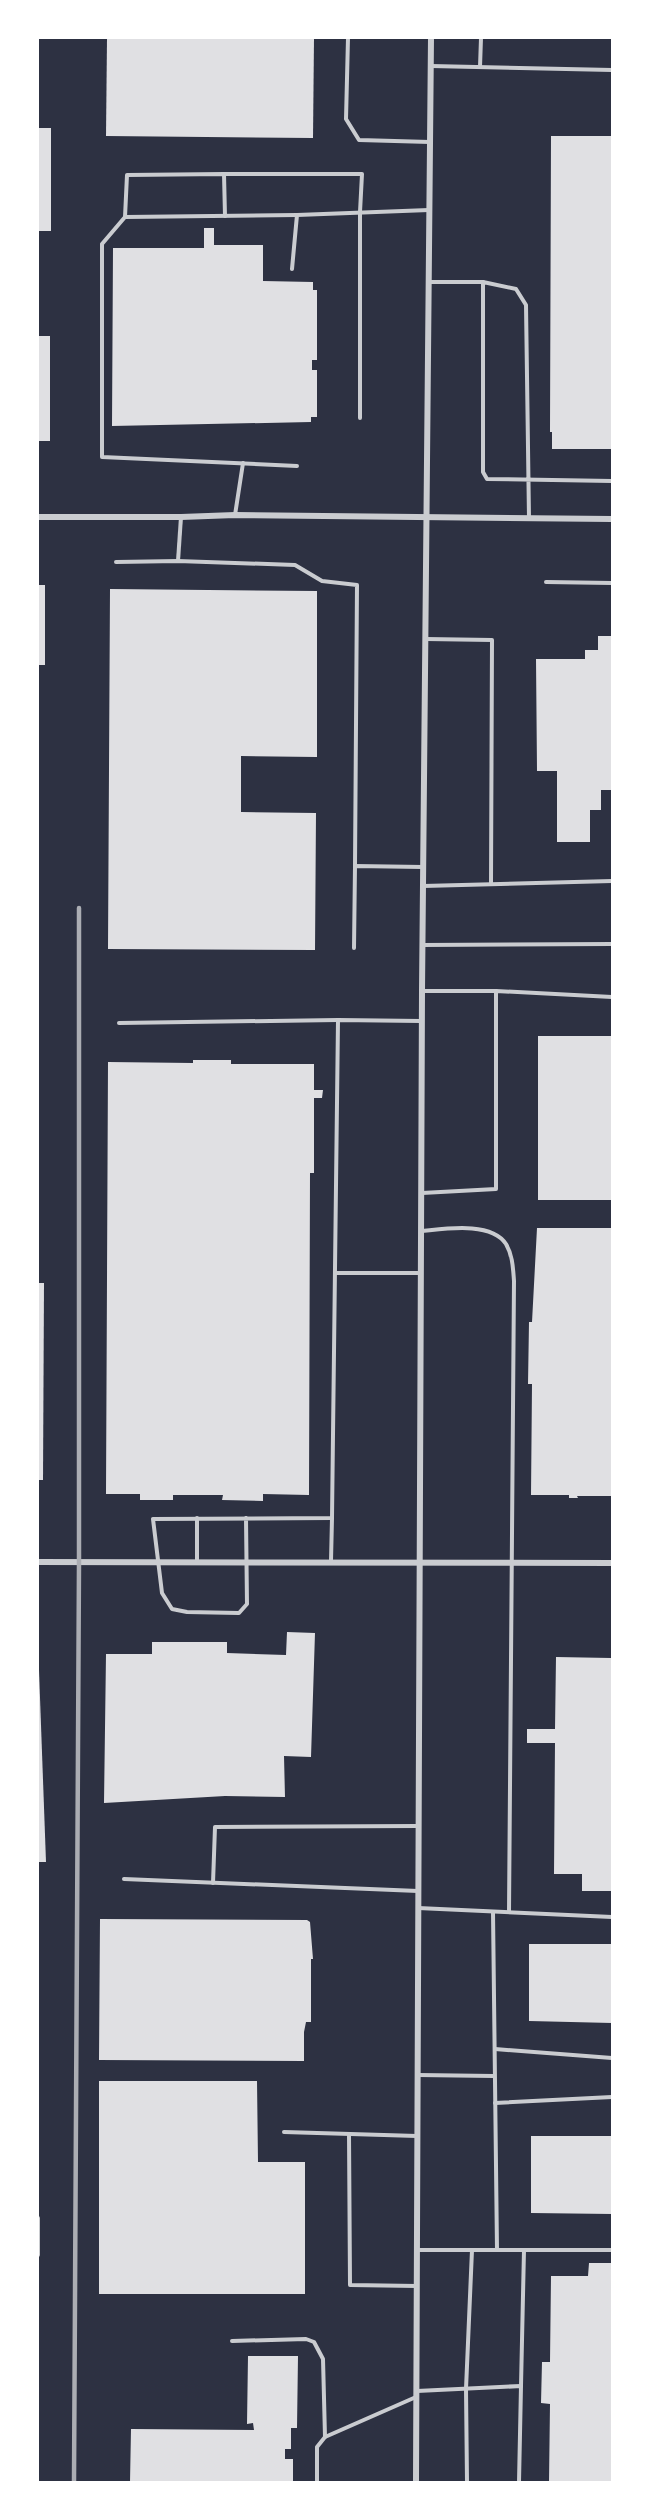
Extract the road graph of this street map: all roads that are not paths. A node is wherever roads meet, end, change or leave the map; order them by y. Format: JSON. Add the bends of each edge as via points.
{"nodes":[{"id":1,"x":348,"y":38,"type":"edge"},
{"id":2,"x":430,"y":38,"type":"edge"},
{"id":3,"x":481,"y":38,"type":"edge"},
{"id":4,"x":430,"y":66,"type":"junction"},
{"id":5,"x":480,"y":67,"type":"junction"},
{"id":6,"x":612,"y":69,"type":"edge"},
{"id":7,"x":430,"y":142,"type":"junction"},
{"id":8,"x":224,"y":174,"type":"junction"},
{"id":9,"x":429,"y":210,"type":"junction"},
{"id":10,"x":360,"y":212,"type":"junction"},
{"id":11,"x":297,"y":215,"type":"junction"},
{"id":12,"x":225,"y":216,"type":"junction"},
{"id":13,"x":125,"y":217,"type":"junction"},
{"id":14,"x":292,"y":269,"type":"dead end"},
{"id":15,"x":429,"y":282,"type":"junction"},
{"id":16,"x":483,"y":282,"type":"junction"},
{"id":17,"x":360,"y":418,"type":"dead end"},
{"id":18,"x":243,"y":464,"type":"junction"},
{"id":19,"x":297,"y":466,"type":"dead end"},
{"id":20,"x":528,"y":480,"type":"junction"},
{"id":21,"x":612,"y":481,"type":"edge"},
{"id":22,"x":235,"y":515,"type":"junction"},
{"id":23,"x":38,"y":516,"type":"edge"},
{"id":24,"x":181,"y":518,"type":"junction"},
{"id":25,"x":427,"y":518,"type":"junction"},
{"id":26,"x":529,"y":519,"type":"junction"},
{"id":27,"x":612,"y":519,"type":"edge"},
{"id":28,"x":178,"y":561,"type":"junction"},
{"id":29,"x":116,"y":562,"type":"dead end"},
{"id":30,"x":546,"y":582,"type":"dead end"},
{"id":31,"x":612,"y":583,"type":"edge"},
{"id":32,"x":426,"y":639,"type":"junction"},
{"id":33,"x":355,"y":866,"type":"junction"},
{"id":34,"x":423,"y":867,"type":"junction"},
{"id":35,"x":612,"y":880,"type":"edge"},
{"id":36,"x":491,"y":884,"type":"junction"},
{"id":37,"x":423,"y":886,"type":"junction"},
{"id":38,"x":612,"y":944,"type":"edge"},
{"id":39,"x":422,"y":945,"type":"junction"},
{"id":40,"x":354,"y":948,"type":"dead end"},
{"id":41,"x":422,"y":991,"type":"junction"},
{"id":42,"x":496,"y":991,"type":"junction"},
{"id":43,"x":612,"y":997,"type":"edge"},
{"id":44,"x":338,"y":1020,"type":"junction"},
{"id":45,"x":422,"y":1021,"type":"junction"},
{"id":46,"x":119,"y":1023,"type":"dead end"},
{"id":47,"x":421,"y":1193,"type":"junction"},
{"id":48,"x":421,"y":1231,"type":"junction"},
{"id":49,"x":335,"y":1273,"type":"junction"},
{"id":50,"x":420,"y":1273,"type":"junction"},
{"id":51,"x":197,"y":1518,"type":"junction"},
{"id":52,"x":246,"y":1518,"type":"junction"},
{"id":53,"x":332,"y":1518,"type":"junction"},
{"id":54,"x":419,"y":1561,"type":"junction"},
{"id":55,"x":38,"y":1562,"type":"edge"},
{"id":56,"x":158,"y":1562,"type":"junction"},
{"id":57,"x":197,"y":1562,"type":"junction"},
{"id":58,"x":247,"y":1562,"type":"junction"},
{"id":59,"x":331,"y":1562,"type":"junction"},
{"id":60,"x":511,"y":1562,"type":"junction"},
{"id":61,"x":612,"y":1563,"type":"edge"},
{"id":62,"x":418,"y":1826,"type":"junction"},
{"id":63,"x":124,"y":1879,"type":"dead end"},
{"id":64,"x":213,"y":1883,"type":"junction"},
{"id":65,"x":418,"y":1891,"type":"junction"},
{"id":66,"x":418,"y":1908,"type":"junction"},
{"id":67,"x":493,"y":1912,"type":"junction"},
{"id":68,"x":509,"y":1912,"type":"junction"},
{"id":69,"x":612,"y":1917,"type":"edge"},
{"id":70,"x":495,"y":2049,"type":"junction"},
{"id":71,"x":612,"y":2058,"type":"edge"},
{"id":72,"x":417,"y":2075,"type":"junction"},
{"id":73,"x":495,"y":2076,"type":"junction"},
{"id":74,"x":612,"y":2097,"type":"edge"},
{"id":75,"x":495,"y":2103,"type":"junction"},
{"id":76,"x":284,"y":2132,"type":"dead end"},
{"id":77,"x":349,"y":2134,"type":"junction"},
{"id":78,"x":417,"y":2136,"type":"junction"},
{"id":79,"x":38,"y":2218,"type":"edge"},
{"id":80,"x":417,"y":2250,"type":"junction"},
{"id":81,"x":472,"y":2250,"type":"junction"},
{"id":82,"x":497,"y":2250,"type":"junction"},
{"id":83,"x":524,"y":2250,"type":"junction"},
{"id":84,"x":612,"y":2250,"type":"edge"},
{"id":85,"x":38,"y":2255,"type":"edge"},
{"id":86,"x":417,"y":2286,"type":"junction"},
{"id":87,"x":232,"y":2341,"type":"dead end"},
{"id":88,"x":521,"y":2386,"type":"junction"},
{"id":89,"x":466,"y":2389,"type":"junction"},
{"id":90,"x":416,"y":2394,"type":"junction"},
{"id":91,"x":325,"y":2437,"type":"junction"},
{"id":92,"x":317,"y":2482,"type":"edge"},
{"id":93,"x":416,"y":2482,"type":"edge"},
{"id":94,"x":467,"y":2482,"type":"edge"},
{"id":95,"x":519,"y":2482,"type":"edge"}],
"edges":[{"from":1,"to":7,"type":"lane","via":[[346,119],[359,140]]},
{"from":2,"to":4,"type":"street"},
{"from":3,"to":5,"type":"lane"},
{"from":4,"to":5,"type":"lane"},
{"from":4,"to":7,"type":"street"},
{"from":5,"to":6,"type":"lane"},
{"from":7,"to":9,"type":"street"},
{"from":8,"to":10,"type":"lane","via":[[363,174]]},
{"from":8,"to":12,"type":"lane"},
{"from":8,"to":13,"type":"lane","via":[[127,175]]},
{"from":9,"to":10,"type":"lane"},
{"from":9,"to":15,"type":"street"},
{"from":10,"to":11,"type":"lane"},
{"from":10,"to":17,"type":"lane"},
{"from":11,"to":12,"type":"lane"},
{"from":11,"to":14,"type":"lane"},
{"from":12,"to":13,"type":"lane"},
{"from":13,"to":18,"type":"lane","via":[[102,244],[102,457]]},
{"from":15,"to":16,"type":"lane"},
{"from":15,"to":25,"type":"street"},
{"from":16,"to":20,"type":"lane","via":[[516,289],[526,305]]},
{"from":16,"to":20,"type":"lane","via":[[483,472],[487,479]]},
{"from":18,"to":19,"type":"lane"},
{"from":18,"to":22,"type":"lane"},
{"from":20,"to":21,"type":"lane"},
{"from":20,"to":26,"type":"lane"},
{"from":22,"to":24,"type":"street"},
{"from":22,"to":25,"type":"street"},
{"from":23,"to":24,"type":"street"},
{"from":24,"to":28,"type":"lane"},
{"from":25,"to":26,"type":"street"},
{"from":25,"to":32,"type":"street"},
{"from":26,"to":27,"type":"street"},
{"from":28,"to":29,"type":"lane"},
{"from":28,"to":33,"type":"lane","via":[[295,565],[322,581],[357,585]]},
{"from":30,"to":31,"type":"lane"},
{"from":32,"to":34,"type":"street"},
{"from":32,"to":36,"type":"lane","via":[[492,640]]},
{"from":33,"to":34,"type":"lane"},
{"from":33,"to":40,"type":"lane"},
{"from":34,"to":37,"type":"street"},
{"from":35,"to":36,"type":"lane"},
{"from":36,"to":37,"type":"lane"},
{"from":37,"to":39,"type":"street"},
{"from":38,"to":39,"type":"lane"},
{"from":39,"to":41,"type":"street"},
{"from":41,"to":42,"type":"lane"},
{"from":41,"to":45,"type":"street"},
{"from":42,"to":43,"type":"lane"},
{"from":42,"to":47,"type":"lane","via":[[496,1188]]},
{"from":44,"to":45,"type":"lane"},
{"from":44,"to":46,"type":"lane"},
{"from":44,"to":49,"type":"lane"},
{"from":45,"to":47,"type":"street"},
{"from":47,"to":48,"type":"street"},
{"from":48,"to":50,"type":"street"},
{"from":48,"to":60,"type":"lane","via":[[488,1231],[505,1242],[512,1259]]},
{"from":49,"to":50,"type":"lane"},
{"from":49,"to":53,"type":"lane"},
{"from":50,"to":54,"type":"street"},
{"from":51,"to":52,"type":"lane"},
{"from":51,"to":56,"type":"lane","via":[[153,1519]]},
{"from":51,"to":57,"type":"lane"},
{"from":52,"to":53,"type":"lane"},
{"from":52,"to":58,"type":"lane"},
{"from":53,"to":59,"type":"lane"},
{"from":54,"to":59,"type":"street"},
{"from":54,"to":60,"type":"street"},
{"from":54,"to":62,"type":"street"},
{"from":55,"to":56,"type":"street"},
{"from":56,"to":57,"type":"street"},
{"from":56,"to":58,"type":"lane","via":[[162,1593],[172,1609],[239,1613],[247,1604]]},
{"from":57,"to":58,"type":"street"},
{"from":58,"to":59,"type":"street"},
{"from":60,"to":61,"type":"street"},
{"from":60,"to":68,"type":"lane"},
{"from":62,"to":64,"type":"lane","via":[[215,1827]]},
{"from":62,"to":65,"type":"street"},
{"from":63,"to":64,"type":"lane"},
{"from":64,"to":65,"type":"lane"},
{"from":65,"to":66,"type":"street"},
{"from":66,"to":67,"type":"lane"},
{"from":66,"to":72,"type":"street"},
{"from":67,"to":68,"type":"lane"},
{"from":67,"to":70,"type":"lane"},
{"from":68,"to":69,"type":"lane"},
{"from":70,"to":71,"type":"lane"},
{"from":70,"to":73,"type":"lane"},
{"from":72,"to":73,"type":"lane"},
{"from":72,"to":78,"type":"street"},
{"from":73,"to":75,"type":"lane"},
{"from":74,"to":75,"type":"lane"},
{"from":75,"to":82,"type":"lane"},
{"from":76,"to":77,"type":"lane"},
{"from":77,"to":78,"type":"lane"},
{"from":77,"to":86,"type":"lane","via":[[350,2285]]},
{"from":78,"to":80,"type":"street"},
{"from":79,"to":85,"type":"lane"},
{"from":80,"to":81,"type":"lane"},
{"from":80,"to":86,"type":"street"},
{"from":81,"to":82,"type":"lane"},
{"from":81,"to":89,"type":"lane"},
{"from":82,"to":83,"type":"lane"},
{"from":83,"to":84,"type":"lane"},
{"from":83,"to":88,"type":"lane"},
{"from":86,"to":90,"type":"street"},
{"from":87,"to":91,"type":"lane","via":[[306,2339],[314,2343],[323,2359]]},
{"from":88,"to":89,"type":"lane"},
{"from":88,"to":95,"type":"lane"},
{"from":89,"to":90,"type":"lane"},
{"from":89,"to":94,"type":"lane"},
{"from":90,"to":91,"type":"lane"},
{"from":90,"to":93,"type":"street"},
{"from":91,"to":92,"type":"lane","via":[[317,2447]]}]}
